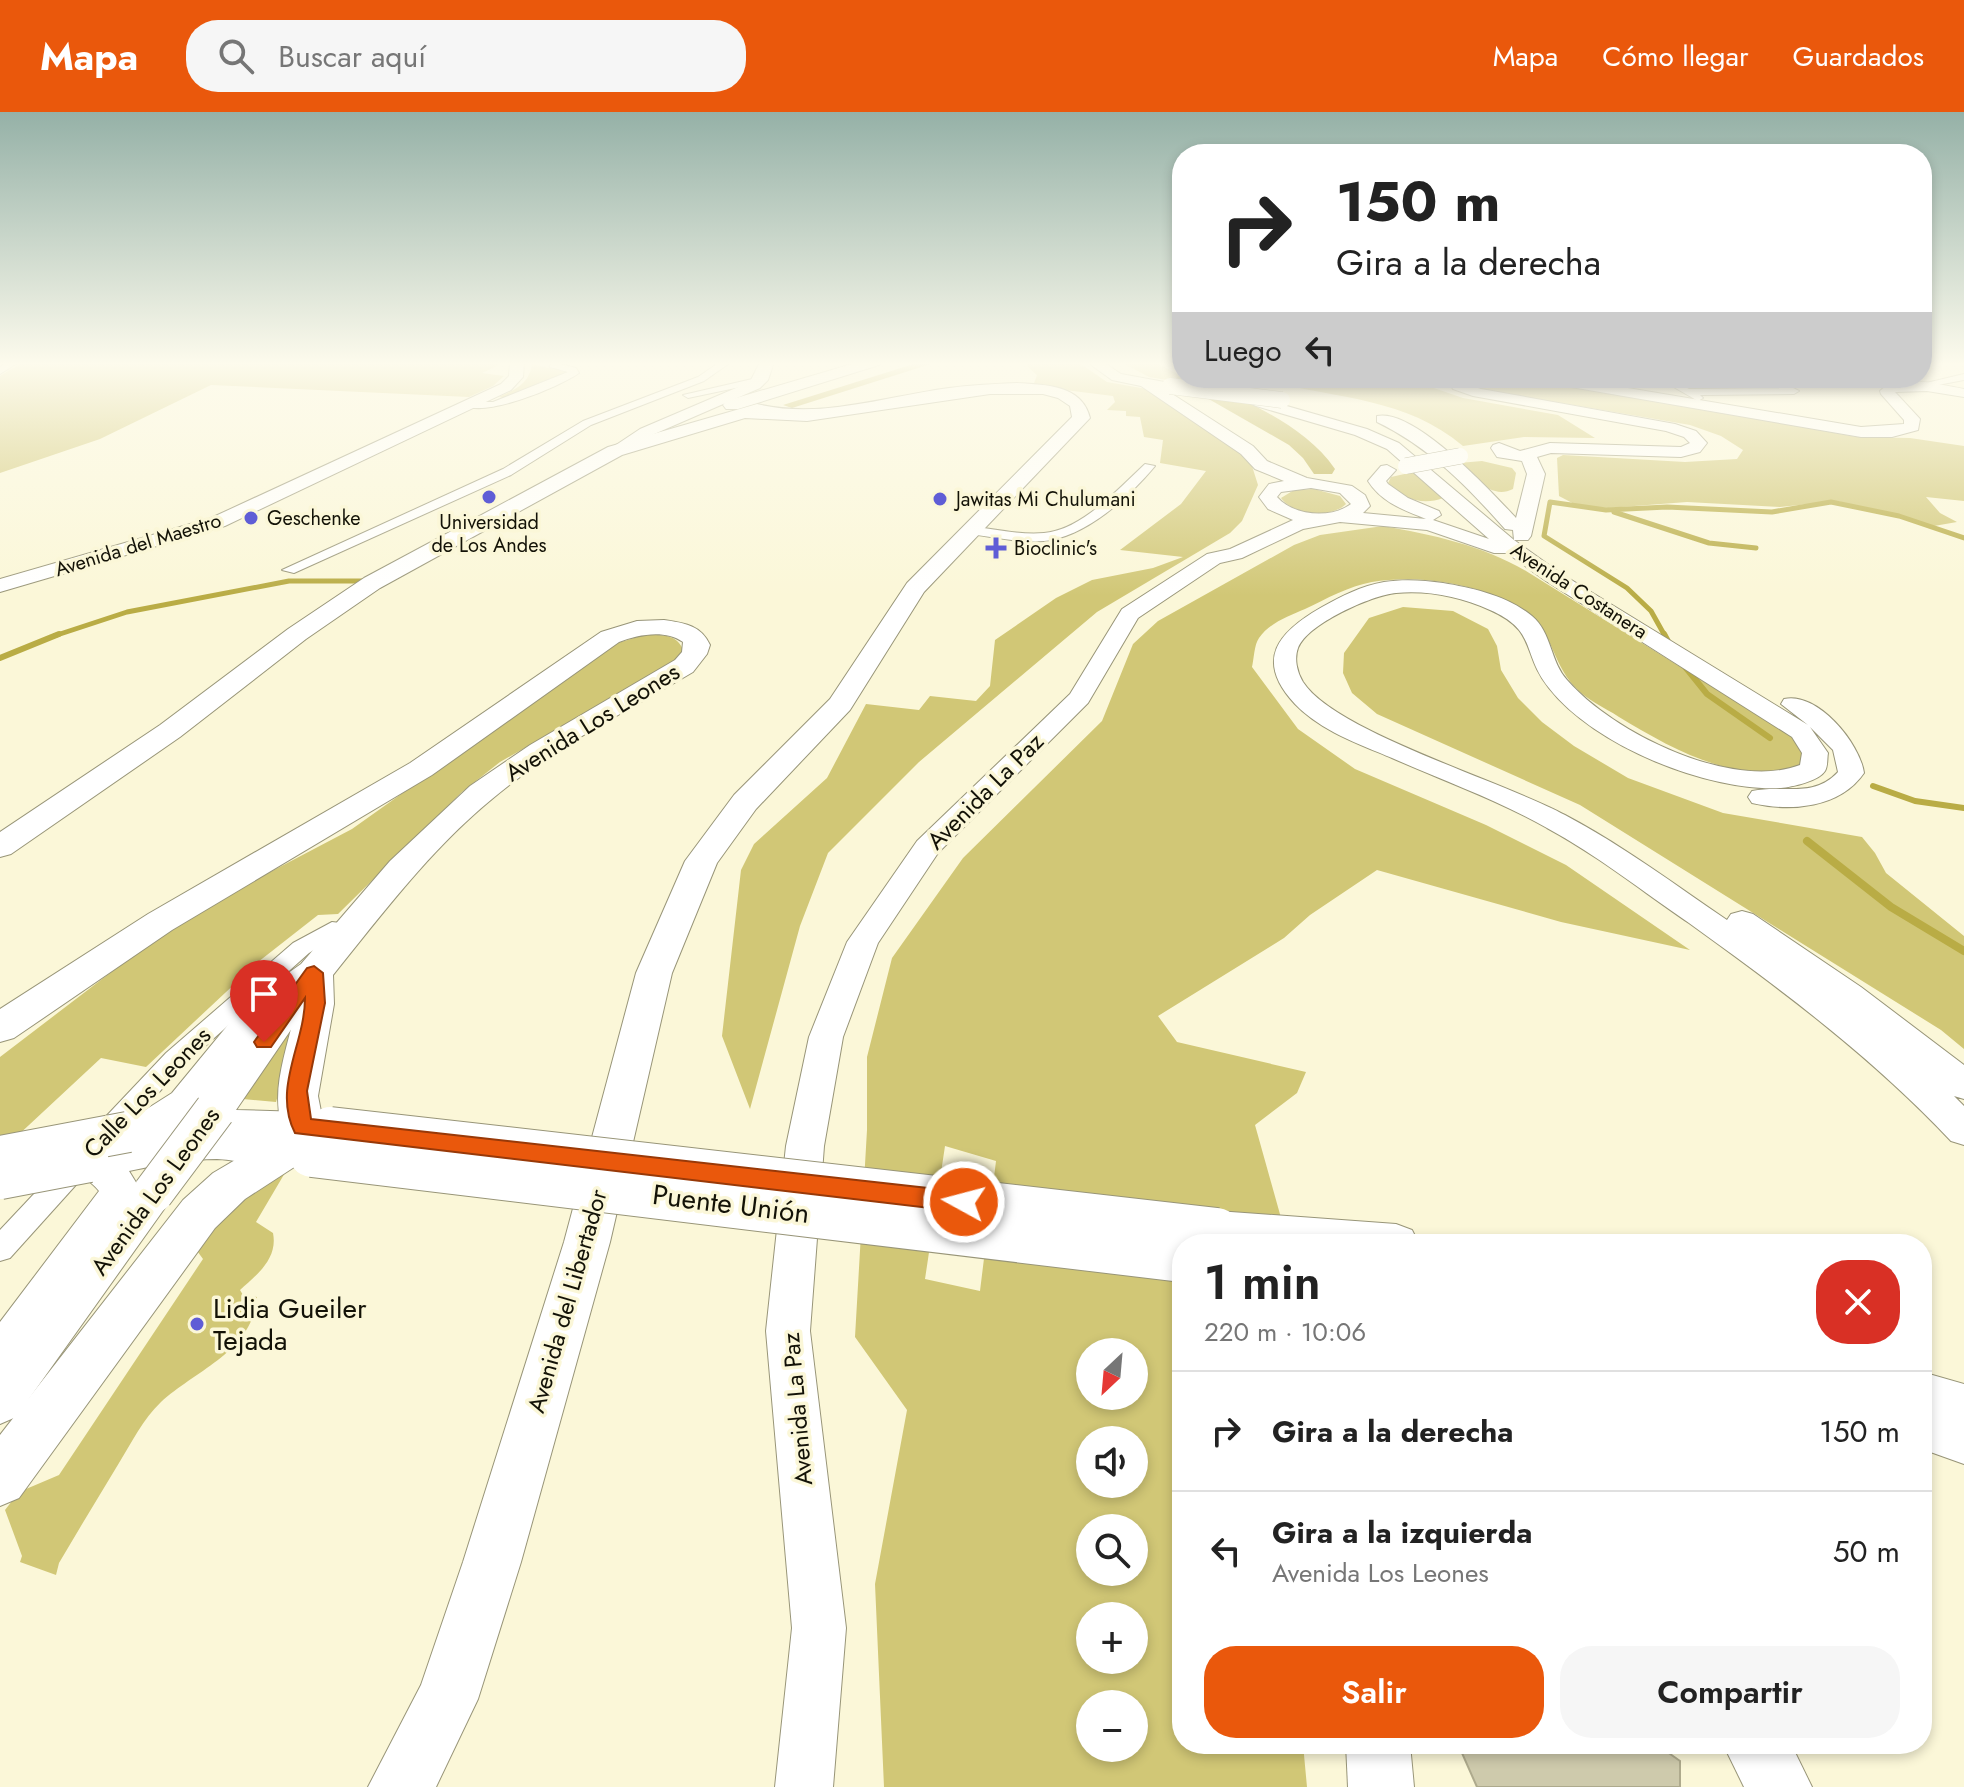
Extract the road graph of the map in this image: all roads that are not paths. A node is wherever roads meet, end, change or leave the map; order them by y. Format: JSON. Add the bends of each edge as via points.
{"nodes":[{"id":1,"x":394,"y":440,"type":"edge"},
{"id":2,"x":557,"y":440,"type":"edge"},
{"id":3,"x":633,"y":440,"type":"edge"},
{"id":4,"x":647,"y":440,"type":"edge"},
{"id":5,"x":1045,"y":440,"type":"edge"},
{"id":6,"x":1232,"y":440,"type":"edge"},
{"id":7,"x":1381,"y":440,"type":"edge"},
{"id":8,"x":1407,"y":440,"type":"edge"},
{"id":9,"x":1425,"y":440,"type":"edge"},
{"id":10,"x":1690,"y":440,"type":"edge"},
{"id":11,"x":615,"y":451,"type":"junction"},
{"id":12,"x":1498,"y":455,"type":"junction"},
{"id":13,"x":1261,"y":465,"type":"junction"},
{"id":14,"x":1149,"y":466,"type":"dead end"},
{"id":15,"x":1387,"y":470,"type":"junction"},
{"id":16,"x":1368,"y":474,"type":"junction"},
{"id":17,"x":1310,"y":483,"type":"junction"},
{"id":18,"x":1269,"y":494,"type":"junction"},
{"id":19,"x":1354,"y":494,"type":"junction"},
{"id":20,"x":1452,"y":497,"type":"junction"},
{"id":21,"x":1476,"y":503,"type":"junction"},
{"id":22,"x":1410,"y":504,"type":"junction"},
{"id":23,"x":1335,"y":517,"type":"junction"},
{"id":24,"x":974,"y":526,"type":"junction"},
{"id":25,"x":1492,"y":545,"type":"junction"},
{"id":26,"x":1525,"y":550,"type":"junction"},
{"id":27,"x":1214,"y":558,"type":"junction"},
{"id":28,"x":289,"y":570,"type":"dead end"},
{"id":29,"x":0,"y":586,"type":"edge"},
{"id":30,"x":1674,"y":646,"type":"junction"},
{"id":31,"x":1765,"y":789,"type":"junction"},
{"id":32,"x":0,"y":847,"type":"edge"},
{"id":33,"x":348,"y":930,"type":"junction"},
{"id":34,"x":314,"y":973,"type":"junction"},
{"id":35,"x":0,"y":1028,"type":"edge"},
{"id":36,"x":1964,"y":1085,"type":"edge"},
{"id":37,"x":141,"y":1129,"type":"junction"},
{"id":38,"x":1964,"y":1130,"type":"edge"},
{"id":39,"x":307,"y":1141,"type":"junction"},
{"id":40,"x":0,"y":1156,"type":"edge"},
{"id":41,"x":89,"y":1162,"type":"junction"},
{"id":42,"x":0,"y":1179,"type":"edge"},
{"id":43,"x":1246,"y":1234,"type":"edge"},
{"id":44,"x":0,"y":1249,"type":"edge"},
{"id":45,"x":1172,"y":1258,"type":"edge"},
{"id":46,"x":0,"y":1358,"type":"edge"},
{"id":47,"x":1932,"y":1400,"type":"edge"},
{"id":48,"x":0,"y":1401,"type":"edge"},
{"id":49,"x":1964,"y":1410,"type":"edge"},
{"id":50,"x":1932,"y":1426,"type":"edge"},
{"id":51,"x":1964,"y":1437,"type":"edge"},
{"id":52,"x":0,"y":1479,"type":"edge"},
{"id":53,"x":1379,"y":1754,"type":"edge"},
{"id":54,"x":1761,"y":1754,"type":"edge"},
{"id":55,"x":401,"y":1787,"type":"edge"},
{"id":56,"x":804,"y":1787,"type":"edge"},
{"id":57,"x":1381,"y":1787,"type":"edge"},
{"id":58,"x":1779,"y":1787,"type":"edge"}],
"edges":[{"from":1,"to":29,"type":"main road","name":"Avenida del Maestro","via":[[218,522]]},
{"from":2,"to":28,"type":"street","via":[[507,472]]},
{"from":3,"to":11,"type":"main road"},
{"from":4,"to":11,"type":"main road"},
{"from":5,"to":24,"type":"main road","name":"Avenida del Libertador","via":[[985,495]]},
{"from":6,"to":13,"type":"main road"},
{"from":7,"to":20,"type":"main road","name":"Avenida Costanera","via":[[1406,454]]},
{"from":8,"to":21,"type":"main road"},
{"from":9,"to":21,"type":"main road","name":"Avenida Costanera"},
{"from":10,"to":12,"type":"main road","via":[[1653,449],[1564,445]]},
{"from":11,"to":32,"type":"main road","via":[[338,604],[170,731]]},
{"from":12,"to":15,"type":"main road","bridge":true},
{"from":12,"to":21,"type":"main road","via":[[1524,473],[1519,494]]},
{"from":12,"to":26,"type":"main road","via":[[1536,474]]},
{"from":13,"to":17,"type":"main road"},
{"from":13,"to":18,"type":"main road"},
{"from":14,"to":24,"type":"street","via":[[1101,508],[1060,534],[1045,537]]},
{"from":15,"to":16,"type":"main road"},
{"from":15,"to":22,"type":"main road","via":[[1378,486]]},
{"from":16,"to":17,"type":"main road"},
{"from":16,"to":19,"type":"main road","via":[[1351,486]]},
{"from":17,"to":18,"type":"main road","via":[[1282,485]]},
{"from":17,"to":19,"type":"main road"},
{"from":18,"to":23,"type":"main road","via":[[1270,502],[1287,512]]},
{"from":18,"to":27,"type":"main road","name":"Avenida La Paz"},
{"from":19,"to":22,"type":"main road"},
{"from":19,"to":23,"type":"main road","via":[[1361,506],[1358,511]]},
{"from":20,"to":21,"type":"main road","name":"Avenida Costanera"},
{"from":20,"to":22,"type":"main road","via":[[1439,504]]},
{"from":21,"to":22,"type":"main road","via":[[1454,516]]},
{"from":21,"to":26,"type":"main road","name":"Avenida Costanera"},
{"from":22,"to":25,"type":"main road"},
{"from":23,"to":25,"type":"main road","via":[[1429,525]]},
{"from":23,"to":27,"type":"main road","name":"Avenida La Paz","via":[[1297,525],[1235,554]]},
{"from":24,"to":55,"type":"main road","name":"Avenida del Libertador","via":[[915,588],[840,704],[722,831],[679,908],[654,973],[587,1242],[492,1562],[447,1699]]},
{"from":25,"to":26,"type":"main road"},
{"from":26,"to":30,"type":"main road","name":"Avenida Costanera"},
{"from":26,"to":30,"type":"main road","name":"Avenida Costanera","via":[[1648,621]]},
{"from":27,"to":56,"type":"main road","name":"Avenida La Paz","via":[[1130,614],[1079,698],[927,847],[863,942],[826,1037],[805,1146],[788,1331],[819,1628]]},
{"from":30,"to":31,"type":"main road","via":[[1809,742],[1815,753],[1813,769]]},
{"from":30,"to":31,"type":"main road","via":[[1790,702],[1847,748],[1851,773],[1843,786],[1817,797]]},
{"from":31,"to":36,"type":"main road","via":[[1670,774],[1574,721],[1537,686],[1509,627],[1467,606],[1433,598],[1384,600],[1330,629],[1308,656],[1316,685],[1352,714],[1528,790],[1626,843],[1849,995]]},
{"from":31,"to":38,"type":"main road","via":[[1694,767],[1593,715],[1553,679],[1535,632],[1514,614],[1482,599],[1420,587],[1370,591],[1310,623],[1286,651],[1290,679],[1313,707],[1366,738],[1542,814],[1588,841],[1802,990]]},
{"from":33,"to":34,"type":"main road","name":"Avenida Los Leones"},
{"from":33,"to":35,"type":"main road","name":"Avenida Los Leones","via":[[402,868],[481,792],[684,666],[697,655],[695,638],[653,627],[610,637],[421,769],[160,922]]},
{"from":33,"to":44,"type":"street","name":"Calle Los Leones","via":[[332,929],[301,948],[207,1029]]},
{"from":34,"to":37,"type":"main road","via":[[260,1013],[199,1091],[174,1114]]},
{"from":34,"to":39,"type":"main road","via":[[315,1003],[297,1091],[297,1112]]},
{"from":34,"to":48,"type":"main road","name":"Avenida Los Leones","bridge":true},
{"from":37,"to":39,"type":"main road","name":"Puente Unión","via":[[184,1122]]},
{"from":37,"to":40,"type":"main road","name":"Puente Unión","bridge":true},
{"from":39,"to":41,"type":"main road","name":"Puente Unión","via":[[192,1144]]},
{"from":39,"to":43,"type":"main road","name":"Puente Unión","bridge":true},
{"from":39,"to":45,"type":"main road","name":"Puente Unión","bridge":true},
{"from":39,"to":52,"type":"main road","via":[[229,1186],[199,1214]]},
{"from":41,"to":42,"type":"main road","name":"Puente Unión","bridge":true},
{"from":41,"to":46,"type":"main road","via":[[117,1182],[116,1200]]},
{"from":47,"to":49,"type":"main road"},
{"from":50,"to":51,"type":"main road"},
{"from":53,"to":57,"type":"main road"},
{"from":54,"to":58,"type":"main road"}]}
